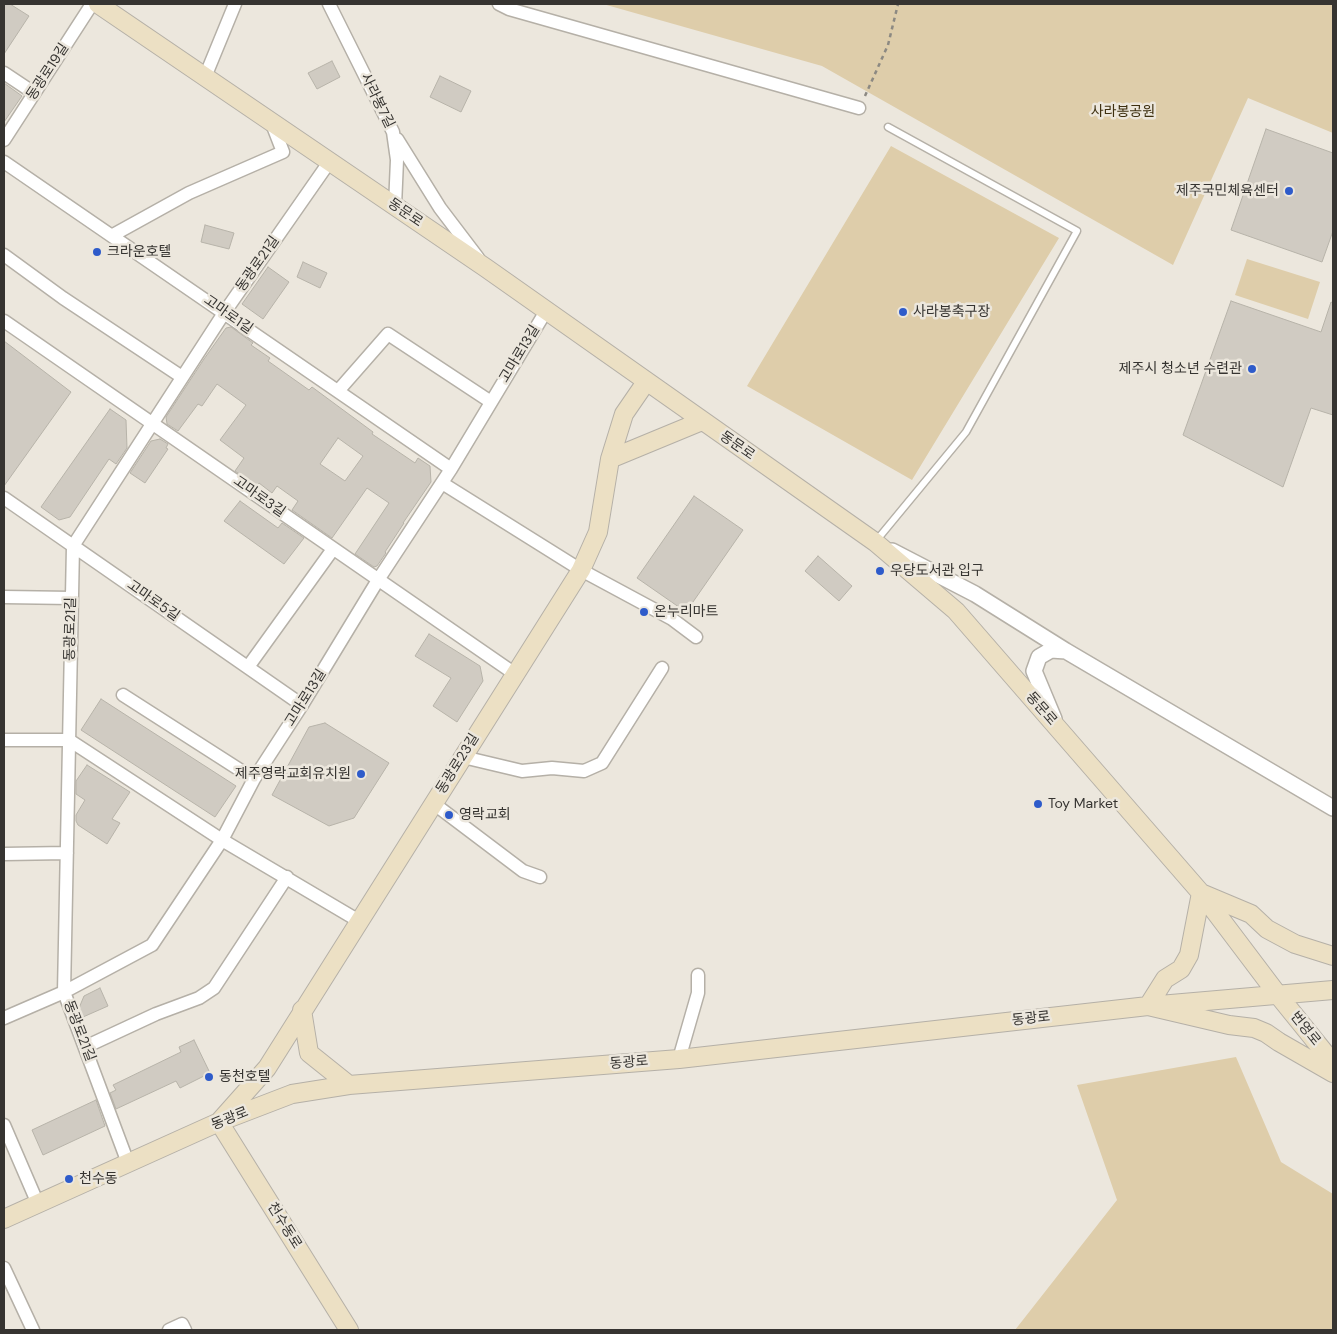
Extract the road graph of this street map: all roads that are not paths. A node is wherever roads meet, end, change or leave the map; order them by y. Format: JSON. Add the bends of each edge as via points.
{"nodes":[{"id":1,"x":92,"y":4,"type":"edge"},
{"id":2,"x":98,"y":4,"type":"edge"},
{"id":3,"x":234,"y":4,"type":"edge"},
{"id":4,"x":329,"y":4,"type":"edge"},
{"id":5,"x":499,"y":4,"type":"edge"},
{"id":6,"x":4,"y":73,"type":"edge"},
{"id":7,"x":205,"y":77,"type":"junction"},
{"id":8,"x":34,"y":93,"type":"junction"},
{"id":9,"x":859,"y":108,"type":"road end"},
{"id":10,"x":271,"y":121,"type":"junction"},
{"id":11,"x":888,"y":127,"type":"dead end"},
{"id":12,"x":393,"y":132,"type":"junction"},
{"id":13,"x":4,"y":140,"type":"edge"},
{"id":14,"x":330,"y":161,"type":"junction"},
{"id":15,"x":4,"y":162,"type":"edge"},
{"id":16,"x":395,"y":206,"type":"junction"},
{"id":17,"x":113,"y":236,"type":"junction"},
{"id":18,"x":4,"y":255,"type":"edge"},
{"id":19,"x":486,"y":268,"type":"junction"},
{"id":20,"x":546,"y":311,"type":"junction"},
{"id":21,"x":224,"y":313,"type":"junction"},
{"id":22,"x":4,"y":321,"type":"edge"},
{"id":23,"x":182,"y":378,"type":"junction"},
{"id":24,"x":646,"y":382,"type":"junction"},
{"id":25,"x":338,"y":391,"type":"junction"},
{"id":26,"x":491,"y":402,"type":"junction"},
{"id":27,"x":702,"y":421,"type":"junction"},
{"id":28,"x":152,"y":423,"type":"junction"},
{"id":29,"x":610,"y":459,"type":"junction"},
{"id":30,"x":451,"y":469,"type":"junction"},
{"id":31,"x":442,"y":483,"type":"junction"},
{"id":32,"x":4,"y":498,"type":"edge"},
{"id":33,"x":875,"y":542,"type":"junction"},
{"id":34,"x":74,"y":546,"type":"junction"},
{"id":35,"x":333,"y":548,"type":"junction"},
{"id":36,"x":581,"y":570,"type":"junction"},
{"id":37,"x":378,"y":580,"type":"junction"},
{"id":38,"x":4,"y":597,"type":"edge"},
{"id":39,"x":72,"y":598,"type":"junction"},
{"id":40,"x":696,"y":637,"type":"dead end"},
{"id":41,"x":1066,"y":651,"type":"junction"},
{"id":42,"x":248,"y":667,"type":"junction"},
{"id":43,"x":662,"y":668,"type":"dead end"},
{"id":44,"x":515,"y":674,"type":"junction"},
{"id":45,"x":123,"y":695,"type":"dead end"},
{"id":46,"x":302,"y":705,"type":"junction"},
{"id":47,"x":1057,"y":728,"type":"junction"},
{"id":48,"x":4,"y":740,"type":"edge"},
{"id":49,"x":68,"y":740,"type":"junction"},
{"id":50,"x":462,"y":757,"type":"junction"},
{"id":51,"x":254,"y":779,"type":"junction"},
{"id":52,"x":433,"y":803,"type":"junction"},
{"id":53,"x":1333,"y":808,"type":"edge"},
{"id":54,"x":222,"y":840,"type":"junction"},
{"id":55,"x":67,"y":853,"type":"junction"},
{"id":56,"x":4,"y":854,"type":"edge"},
{"id":57,"x":287,"y":877,"type":"junction"},
{"id":58,"x":540,"y":877,"type":"dead end"},
{"id":59,"x":1201,"y":893,"type":"junction"},
{"id":60,"x":359,"y":921,"type":"junction"},
{"id":61,"x":1333,"y":956,"type":"edge"},
{"id":62,"x":698,"y":975,"type":"dead end"},
{"id":63,"x":1333,"y":990,"type":"edge"},
{"id":64,"x":64,"y":992,"type":"junction"},
{"id":65,"x":1278,"y":995,"type":"junction"},
{"id":66,"x":1148,"y":1006,"type":"junction"},
{"id":67,"x":302,"y":1010,"type":"junction"},
{"id":68,"x":4,"y":1018,"type":"edge"},
{"id":69,"x":85,"y":1048,"type":"junction"},
{"id":70,"x":679,"y":1059,"type":"junction"},
{"id":71,"x":1333,"y":1063,"type":"edge"},
{"id":72,"x":1333,"y":1073,"type":"edge"},
{"id":73,"x":350,"y":1085,"type":"junction"},
{"id":74,"x":220,"y":1122,"type":"junction"},
{"id":75,"x":4,"y":1125,"type":"edge"},
{"id":76,"x":128,"y":1163,"type":"junction"},
{"id":77,"x":38,"y":1204,"type":"junction"},
{"id":78,"x":4,"y":1219,"type":"edge"},
{"id":79,"x":4,"y":1268,"type":"edge"},
{"id":80,"x":184,"y":1327,"type":"edge"},
{"id":81,"x":33,"y":1330,"type":"edge"},
{"id":82,"x":168,"y":1330,"type":"edge"},
{"id":83,"x":349,"y":1330,"type":"edge"}],
"edges":[{"from":1,"to":8,"type":"street","name":"동광로19길"},
{"from":2,"to":7,"type":"main road","name":"동문로"},
{"from":3,"to":7,"type":"street"},
{"from":4,"to":12,"type":"street","name":"사라봉7길"},
{"from":5,"to":9,"type":"street"},
{"from":6,"to":8,"type":"street"},
{"from":7,"to":10,"type":"main road","name":"동문로"},
{"from":8,"to":13,"type":"street","name":"동광로19길"},
{"from":10,"to":14,"type":"main road","name":"동문로"},
{"from":10,"to":17,"type":"street","via":[[283,152],[190,194]]},
{"from":11,"to":33,"type":"lane","via":[[1077,231],[966,432]]},
{"from":12,"to":16,"type":"street","name":"사라봉7길","via":[[397,160]]},
{"from":12,"to":19,"type":"street","via":[[440,208]]},
{"from":14,"to":16,"type":"main road","name":"동문로"},
{"from":14,"to":21,"type":"street","name":"동광로21길"},
{"from":15,"to":17,"type":"street","name":"고마로1길"},
{"from":16,"to":19,"type":"main road","name":"동문로"},
{"from":17,"to":21,"type":"street","name":"고마로1길"},
{"from":18,"to":23,"type":"street"},
{"from":19,"to":20,"type":"main road","name":"동문로"},
{"from":20,"to":24,"type":"main road","name":"동문로"},
{"from":20,"to":26,"type":"street","name":"고마로13길"},
{"from":21,"to":23,"type":"street","name":"동광로21길"},
{"from":21,"to":25,"type":"street","name":"고마로1길"},
{"from":22,"to":28,"type":"street","name":"고마로3길"},
{"from":23,"to":28,"type":"street","name":"동광로21길"},
{"from":24,"to":27,"type":"main road","name":"동문로"},
{"from":24,"to":29,"type":"main road","name":"동광로23길","via":[[624,414]]},
{"from":25,"to":26,"type":"street","via":[[388,334]]},
{"from":25,"to":30,"type":"street","name":"고마로1길"},
{"from":26,"to":30,"type":"street","name":"고마로13길"},
{"from":27,"to":29,"type":"main road"},
{"from":27,"to":33,"type":"main road","name":"동문로"},
{"from":28,"to":34,"type":"street","name":"동광로21길"},
{"from":28,"to":35,"type":"street","name":"고마로3길"},
{"from":29,"to":36,"type":"main road","name":"동광로23길","via":[[598,532]]},
{"from":30,"to":31,"type":"street","name":"고마로13길"},
{"from":31,"to":36,"type":"street"},
{"from":31,"to":37,"type":"street","name":"고마로13길"},
{"from":32,"to":34,"type":"street","name":"고마로5길"},
{"from":33,"to":41,"type":"street","via":[[975,594]]},
{"from":33,"to":47,"type":"main road","name":"동문로","via":[[956,611]]},
{"from":34,"to":39,"type":"street","name":"동광로21길"},
{"from":34,"to":42,"type":"street","name":"고마로5길"},
{"from":35,"to":37,"type":"street","name":"고마로3길"},
{"from":35,"to":42,"type":"street"},
{"from":36,"to":40,"type":"street","via":[[672,619]]},
{"from":36,"to":44,"type":"main road","name":"동광로23길"},
{"from":37,"to":44,"type":"street","name":"고마로3길"},
{"from":37,"to":46,"type":"street","name":"고마로13길"},
{"from":38,"to":39,"type":"street"},
{"from":39,"to":49,"type":"street","name":"동광로21길"},
{"from":41,"to":47,"type":"street","via":[[1050,650],[1039,657],[1034,671]]},
{"from":41,"to":53,"type":"street"},
{"from":42,"to":46,"type":"street","name":"고마로5길"},
{"from":43,"to":50,"type":"street","via":[[602,763],[584,771],[552,768],[522,771]]},
{"from":44,"to":50,"type":"main road","name":"동광로23길"},
{"from":45,"to":51,"type":"street"},
{"from":46,"to":51,"type":"street","name":"고마로13길"},
{"from":47,"to":59,"type":"main road","name":"동문로"},
{"from":48,"to":49,"type":"street"},
{"from":49,"to":54,"type":"street"},
{"from":49,"to":55,"type":"street","name":"동광로21길"},
{"from":50,"to":52,"type":"main road","name":"동광로23길"},
{"from":51,"to":54,"type":"street","name":"고마로13길"},
{"from":52,"to":58,"type":"street","via":[[523,871]]},
{"from":52,"to":60,"type":"main road","name":"동광로23길"},
{"from":54,"to":57,"type":"street"},
{"from":54,"to":64,"type":"street","name":"고마로13길","via":[[152,945]]},
{"from":55,"to":56,"type":"street"},
{"from":55,"to":64,"type":"street","name":"동광로21길"},
{"from":57,"to":60,"type":"street"},
{"from":57,"to":69,"type":"street","via":[[214,988],[199,998],[156,1014]]},
{"from":59,"to":61,"type":"main road","via":[[1251,914],[1267,929],[1295,944]]},
{"from":59,"to":65,"type":"main road","name":"동문로"},
{"from":59,"to":66,"type":"main road","via":[[1189,955],[1181,969],[1165,979]]},
{"from":60,"to":67,"type":"main road","name":"동광로23길"},
{"from":62,"to":70,"type":"street","via":[[698,993]]},
{"from":63,"to":65,"type":"main road","name":"동광로"},
{"from":64,"to":68,"type":"street","name":"고마로13길"},
{"from":64,"to":69,"type":"street","name":"동광로21길"},
{"from":65,"to":66,"type":"main road","name":"동광로"},
{"from":65,"to":71,"type":"main road","name":"번영로"},
{"from":66,"to":70,"type":"main road","name":"동광로"},
{"from":66,"to":72,"type":"main road","via":[[1254,1028]]},
{"from":67,"to":73,"type":"main road","via":[[310,1053]]},
{"from":67,"to":74,"type":"main road","name":"동광로23길","via":[[267,1068]]},
{"from":69,"to":76,"type":"street","name":"동광로21길"},
{"from":70,"to":73,"type":"main road","name":"동광로"},
{"from":73,"to":74,"type":"main road","name":"동광로","via":[[292,1094]]},
{"from":74,"to":76,"type":"main road","name":"동광로"},
{"from":74,"to":83,"type":"main road","name":"천수동로"},
{"from":75,"to":77,"type":"street"},
{"from":76,"to":77,"type":"main road","name":"동광로"},
{"from":77,"to":78,"type":"main road","name":"동광로"},
{"from":79,"to":81,"type":"street"},
{"from":80,"to":82,"type":"street"}]}
